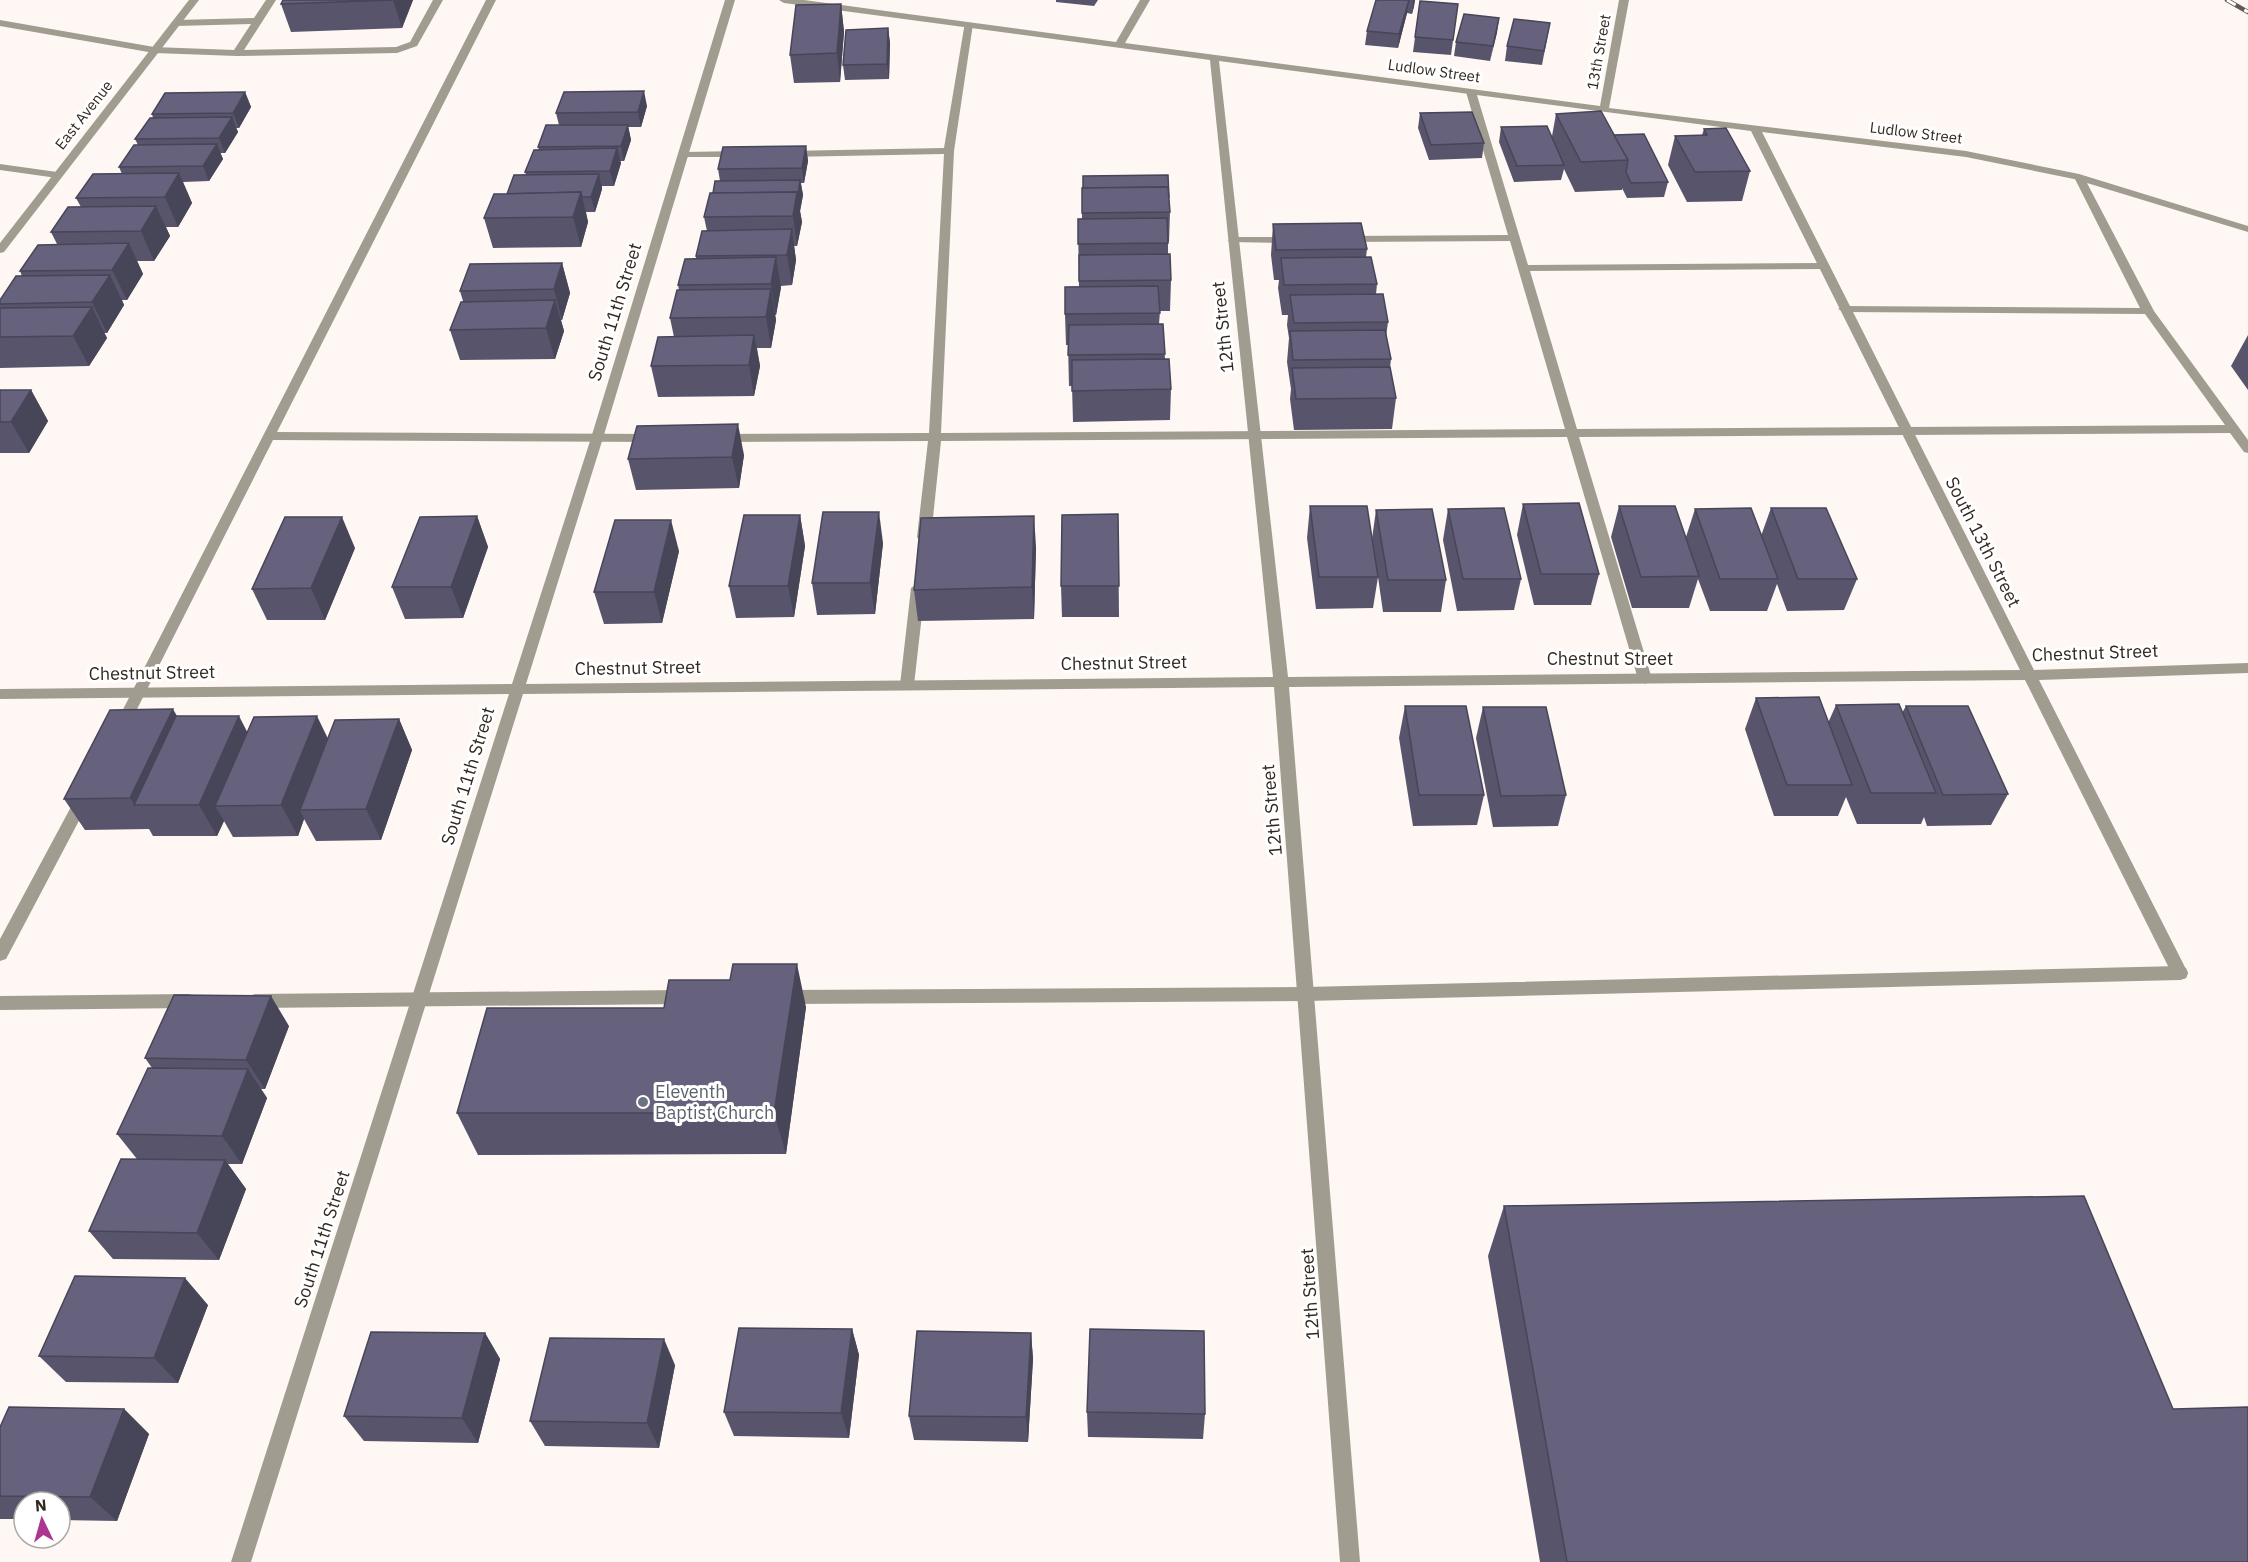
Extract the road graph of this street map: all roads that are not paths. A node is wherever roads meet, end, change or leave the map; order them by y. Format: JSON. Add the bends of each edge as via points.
{"nodes":[{"id":1,"x":194,"y":0,"type":"edge"},
{"id":2,"x":271,"y":0,"type":"edge"},
{"id":3,"x":438,"y":0,"type":"edge"},
{"id":4,"x":491,"y":0,"type":"edge"},
{"id":5,"x":730,"y":0,"type":"edge"},
{"id":6,"x":784,"y":0,"type":"edge"},
{"id":7,"x":1145,"y":0,"type":"edge"},
{"id":8,"x":1624,"y":0,"type":"edge"},
{"id":9,"x":257,"y":21,"type":"junction"},
{"id":10,"x":0,"y":23,"type":"edge"},
{"id":11,"x":176,"y":23,"type":"junction"},
{"id":12,"x":968,"y":24,"type":"junction"},
{"id":13,"x":1120,"y":43,"type":"junction"},
{"id":14,"x":154,"y":50,"type":"junction"},
{"id":15,"x":237,"y":53,"type":"junction"},
{"id":16,"x":1214,"y":56,"type":"junction"},
{"id":17,"x":1471,"y":92,"type":"junction"},
{"id":18,"x":1604,"y":110,"type":"junction"},
{"id":19,"x":1754,"y":127,"type":"junction"},
{"id":20,"x":949,"y":151,"type":"junction"},
{"id":21,"x":684,"y":154,"type":"junction"},
{"id":22,"x":754,"y":154,"type":"edge"},
{"id":23,"x":777,"y":154,"type":"edge"},
{"id":24,"x":0,"y":167,"type":"edge"},
{"id":25,"x":57,"y":175,"type":"junction"},
{"id":26,"x":2079,"y":177,"type":"junction"},
{"id":27,"x":2248,"y":229,"type":"edge"},
{"id":28,"x":1514,"y":238,"type":"junction"},
{"id":29,"x":1327,"y":239,"type":"edge"},
{"id":30,"x":1233,"y":240,"type":"junction"},
{"id":31,"x":1304,"y":240,"type":"edge"},
{"id":32,"x":0,"y":250,"type":"edge"},
{"id":33,"x":1823,"y":266,"type":"junction"},
{"id":34,"x":1523,"y":268,"type":"junction"},
{"id":35,"x":1844,"y":309,"type":"junction"},
{"id":36,"x":2148,"y":311,"type":"junction"},
{"id":37,"x":2233,"y":429,"type":"junction"},
{"id":38,"x":1905,"y":430,"type":"junction"},
{"id":39,"x":1573,"y":434,"type":"junction"},
{"id":40,"x":270,"y":436,"type":"junction"},
{"id":41,"x":1254,"y":436,"type":"junction"},
{"id":42,"x":935,"y":437,"type":"junction"},
{"id":43,"x":597,"y":438,"type":"junction"},
{"id":44,"x":667,"y":438,"type":"edge"},
{"id":45,"x":714,"y":438,"type":"edge"},
{"id":46,"x":2248,"y":449,"type":"edge"},
{"id":47,"x":922,"y":555,"type":"edge"},
{"id":48,"x":919,"y":579,"type":"edge"},
{"id":49,"x":2248,"y":668,"type":"edge"},
{"id":50,"x":2028,"y":675,"type":"junction"},
{"id":51,"x":1645,"y":679,"type":"junction"},
{"id":52,"x":1281,"y":681,"type":"junction"},
{"id":53,"x":907,"y":685,"type":"junction"},
{"id":54,"x":516,"y":689,"type":"junction"},
{"id":55,"x":139,"y":693,"type":"junction"},
{"id":56,"x":0,"y":694,"type":"edge"},
{"id":57,"x":117,"y":735,"type":"edge"},
{"id":58,"x":89,"y":787,"type":"edge"},
{"id":59,"x":0,"y":954,"type":"edge"},
{"id":60,"x":1306,"y":994,"type":"junction"},
{"id":61,"x":706,"y":997,"type":"edge"},
{"id":62,"x":766,"y":997,"type":"edge"},
{"id":63,"x":418,"y":999,"type":"junction"},
{"id":64,"x":203,"y":1001,"type":"edge"},
{"id":65,"x":239,"y":1001,"type":"edge"},
{"id":66,"x":0,"y":1003,"type":"edge"},
{"id":67,"x":241,"y":1562,"type":"edge"},
{"id":68,"x":1350,"y":1562,"type":"edge"}],
"edges":[{"from":1,"to":11,"type":"street","name":"East Avenue"},
{"from":2,"to":9,"type":"street"},
{"from":3,"to":15,"type":"street","via":[[414,44],[397,50]]},
{"from":4,"to":40,"type":"street"},
{"from":5,"to":21,"type":"street","name":"South 11th Street"},
{"from":6,"to":12,"type":"street","name":"Ludlow Street"},
{"from":7,"to":13,"type":"street"},
{"from":8,"to":18,"type":"street","name":"13th Street"},
{"from":9,"to":11,"type":"street"},
{"from":9,"to":15,"type":"street"},
{"from":10,"to":14,"type":"street"},
{"from":11,"to":14,"type":"street","name":"East Avenue"},
{"from":12,"to":13,"type":"street","name":"Ludlow Street"},
{"from":12,"to":20,"type":"street"},
{"from":13,"to":16,"type":"street","name":"Ludlow Street"},
{"from":14,"to":15,"type":"street"},
{"from":14,"to":25,"type":"street","name":"East Avenue"},
{"from":16,"to":17,"type":"street","name":"Ludlow Street"},
{"from":16,"to":30,"type":"street","name":"12th Street"},
{"from":17,"to":18,"type":"street","name":"Ludlow Street"},
{"from":17,"to":28,"type":"street"},
{"from":18,"to":19,"type":"street","name":"Ludlow Street"},
{"from":19,"to":26,"type":"street","name":"Ludlow Street","via":[[1966,154]]},
{"from":19,"to":33,"type":"street","name":"South 13th Street"},
{"from":20,"to":23,"type":"street"},
{"from":20,"to":42,"type":"street"},
{"from":21,"to":22,"type":"street"},
{"from":21,"to":43,"type":"street","name":"South 11th Street"},
{"from":24,"to":25,"type":"street"},
{"from":25,"to":32,"type":"street","name":"East Avenue"},
{"from":26,"to":27,"type":"street","name":"Ludlow Street"},
{"from":26,"to":36,"type":"street"},
{"from":28,"to":29,"type":"street"},
{"from":28,"to":34,"type":"street"},
{"from":30,"to":31,"type":"street"},
{"from":30,"to":41,"type":"street","name":"12th Street"},
{"from":33,"to":34,"type":"street"},
{"from":33,"to":35,"type":"street","name":"South 13th Street"},
{"from":34,"to":39,"type":"street"},
{"from":35,"to":36,"type":"street"},
{"from":35,"to":38,"type":"street","name":"South 13th Street"},
{"from":36,"to":37,"type":"street"},
{"from":37,"to":38,"type":"street"},
{"from":37,"to":46,"type":"street"},
{"from":38,"to":39,"type":"street"},
{"from":38,"to":50,"type":"street","name":"South 13th Street"},
{"from":39,"to":41,"type":"street"},
{"from":39,"to":51,"type":"street"},
{"from":40,"to":43,"type":"street"},
{"from":40,"to":55,"type":"street"},
{"from":41,"to":42,"type":"street"},
{"from":41,"to":52,"type":"street","name":"12th Street"},
{"from":42,"to":45,"type":"street"},
{"from":42,"to":47,"type":"street"},
{"from":43,"to":44,"type":"street"},
{"from":43,"to":54,"type":"street","name":"South 11th Street"},
{"from":48,"to":53,"type":"street"},
{"from":49,"to":50,"type":"street","name":"Chestnut Street"},
{"from":50,"to":51,"type":"street","name":"Chestnut Street"},
{"from":50,"to":60,"type":"street","name":"South 13th Street","via":[[2180,973]]},
{"from":51,"to":52,"type":"street","name":"Chestnut Street"},
{"from":52,"to":53,"type":"street","name":"Chestnut Street"},
{"from":52,"to":60,"type":"street","name":"12th Street"},
{"from":53,"to":54,"type":"street","name":"Chestnut Street"},
{"from":54,"to":55,"type":"street","name":"Chestnut Street"},
{"from":54,"to":63,"type":"street","name":"South 11th Street"},
{"from":55,"to":56,"type":"street","name":"Chestnut Street"},
{"from":55,"to":57,"type":"street"},
{"from":58,"to":59,"type":"street"},
{"from":60,"to":62,"type":"street"},
{"from":60,"to":68,"type":"street","name":"12th Street"},
{"from":61,"to":63,"type":"street"},
{"from":63,"to":65,"type":"street"},
{"from":63,"to":67,"type":"street","name":"South 11th Street"},
{"from":64,"to":66,"type":"street"}]}
